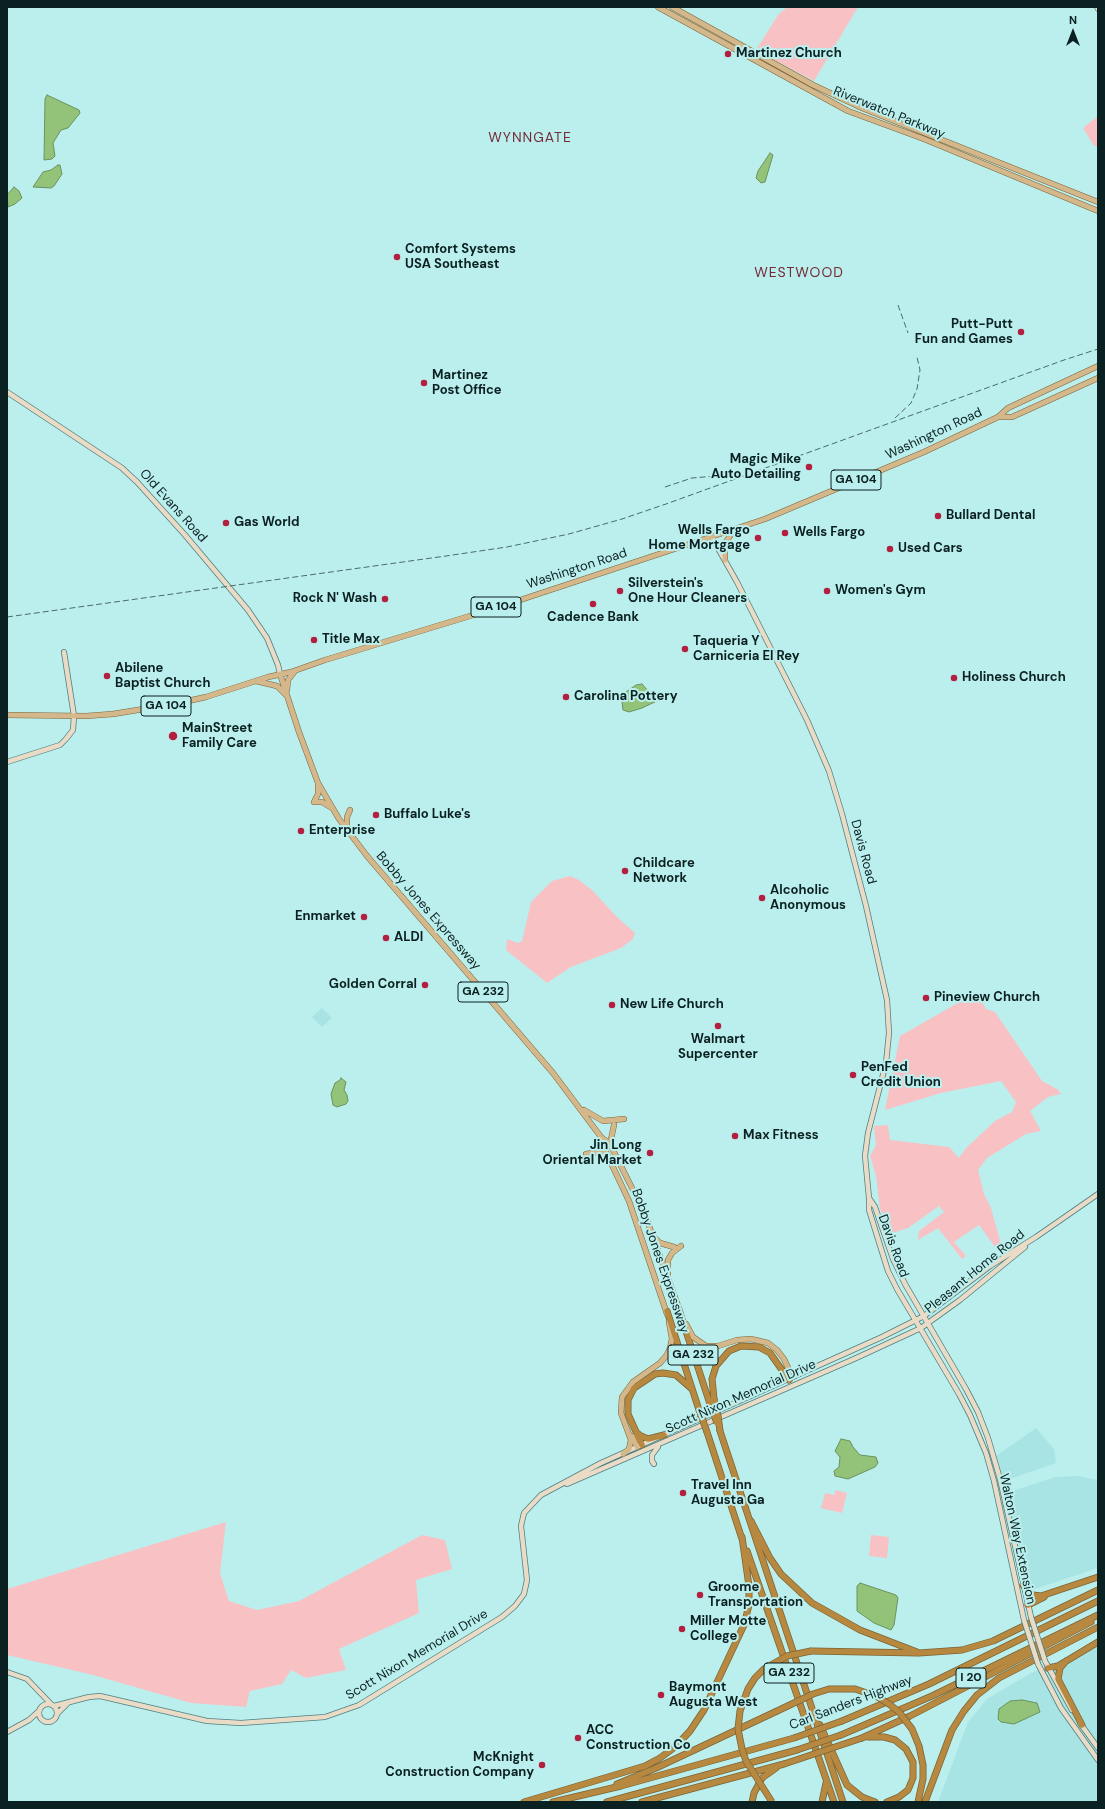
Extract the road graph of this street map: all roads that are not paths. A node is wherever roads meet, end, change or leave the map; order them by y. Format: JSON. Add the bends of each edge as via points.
{"nodes":[{"id":1,"x":658,"y":7,"type":"edge"},
{"id":2,"x":672,"y":7,"type":"edge"},
{"id":3,"x":1098,"y":202,"type":"edge"},
{"id":4,"x":1098,"y":211,"type":"edge"},
{"id":5,"x":1098,"y":366,"type":"edge"},
{"id":6,"x":1098,"y":378,"type":"edge"},
{"id":7,"x":7,"y":392,"type":"edge"},
{"id":8,"x":998,"y":417,"type":"junction"},
{"id":9,"x":735,"y":528,"type":"junction"},
{"id":10,"x":711,"y":536,"type":"junction"},
{"id":11,"x":725,"y":560,"type":"junction"},
{"id":12,"x":64,"y":652,"type":"dead end"},
{"id":13,"x":296,"y":671,"type":"junction"},
{"id":14,"x":280,"y":674,"type":"junction"},
{"id":15,"x":254,"y":681,"type":"junction"},
{"id":16,"x":288,"y":697,"type":"junction"},
{"id":17,"x":7,"y":715,"type":"edge"},
{"id":18,"x":74,"y":716,"type":"junction"},
{"id":19,"x":7,"y":762,"type":"edge"},
{"id":20,"x":318,"y":783,"type":"junction"},
{"id":21,"x":333,"y":809,"type":"junction"},
{"id":22,"x":350,"y":810,"type":"dead end"},
{"id":23,"x":347,"y":830,"type":"junction"},
{"id":24,"x":582,"y":1109,"type":"junction"},
{"id":25,"x":624,"y":1119,"type":"dead end"},
{"id":26,"x":614,"y":1125,"type":"dead end"},
{"id":27,"x":601,"y":1137,"type":"junction"},
{"id":28,"x":610,"y":1144,"type":"junction"},
{"id":29,"x":586,"y":1154,"type":"dead end"},
{"id":30,"x":609,"y":1159,"type":"junction"},
{"id":31,"x":1098,"y":1194,"type":"edge"},
{"id":32,"x":869,"y":1198,"type":"junction"},
{"id":33,"x":653,"y":1237,"type":"junction"},
{"id":34,"x":1036,"y":1237,"type":"junction"},
{"id":35,"x":681,"y":1246,"type":"dead end"},
{"id":36,"x":674,"y":1248,"type":"dead end"},
{"id":37,"x":668,"y":1280,"type":"junction"},
{"id":38,"x":679,"y":1310,"type":"junction"},
{"id":39,"x":667,"y":1311,"type":"junction"},
{"id":40,"x":924,"y":1316,"type":"junction"},
{"id":41,"x":916,"y":1320,"type":"junction"},
{"id":42,"x":928,"y":1323,"type":"junction"},
{"id":43,"x":921,"y":1328,"type":"junction"},
{"id":44,"x":789,"y":1380,"type":"junction"},
{"id":45,"x":793,"y":1385,"type":"junction"},
{"id":46,"x":692,"y":1389,"type":"junction"},
{"id":47,"x":622,"y":1397,"type":"junction"},
{"id":48,"x":711,"y":1400,"type":"junction"},
{"id":49,"x":635,"y":1430,"type":"junction"},
{"id":50,"x":664,"y":1435,"type":"junction"},
{"id":51,"x":669,"y":1440,"type":"junction"},
{"id":52,"x":641,"y":1449,"type":"junction"},
{"id":53,"x":623,"y":1454,"type":"junction"},
{"id":54,"x":654,"y":1464,"type":"dead end"},
{"id":55,"x":561,"y":1485,"type":"junction"},
{"id":56,"x":1003,"y":1492,"type":"junction"},
{"id":57,"x":996,"y":1493,"type":"junction"},
{"id":58,"x":747,"y":1513,"type":"junction"},
{"id":59,"x":742,"y":1537,"type":"junction"},
{"id":60,"x":1098,"y":1577,"type":"edge"},
{"id":61,"x":1083,"y":1582,"type":"junction"},
{"id":62,"x":1023,"y":1585,"type":"junction"},
{"id":63,"x":1098,"y":1590,"type":"edge"},
{"id":64,"x":1098,"y":1601,"type":"edge"},
{"id":65,"x":1028,"y":1605,"type":"junction"},
{"id":66,"x":1021,"y":1610,"type":"junction"},
{"id":67,"x":1098,"y":1616,"type":"edge"},
{"id":68,"x":1098,"y":1627,"type":"edge"},
{"id":69,"x":1098,"y":1642,"type":"edge"},
{"id":70,"x":919,"y":1653,"type":"junction"},
{"id":71,"x":1066,"y":1661,"type":"junction"},
{"id":72,"x":1039,"y":1665,"type":"junction"},
{"id":73,"x":1048,"y":1668,"type":"junction"},
{"id":74,"x":7,"y":1672,"type":"edge"},
{"id":75,"x":803,"y":1682,"type":"junction"},
{"id":76,"x":40,"y":1694,"type":"junction"},
{"id":77,"x":68,"y":1703,"type":"junction"},
{"id":78,"x":52,"y":1705,"type":"junction"},
{"id":79,"x":40,"y":1709,"type":"junction"},
{"id":80,"x":57,"y":1714,"type":"junction"},
{"id":81,"x":29,"y":1720,"type":"junction"},
{"id":82,"x":42,"y":1720,"type":"junction"},
{"id":83,"x":1082,"y":1725,"type":"junction"},
{"id":84,"x":7,"y":1732,"type":"edge"},
{"id":85,"x":862,"y":1738,"type":"junction"},
{"id":86,"x":1098,"y":1748,"type":"edge"},
{"id":87,"x":1098,"y":1760,"type":"edge"},
{"id":88,"x":784,"y":1764,"type":"junction"},
{"id":89,"x":826,"y":1782,"type":"junction"},
{"id":90,"x":613,"y":1787,"type":"junction"},
{"id":91,"x":524,"y":1802,"type":"edge"},
{"id":92,"x":553,"y":1802,"type":"edge"},
{"id":93,"x":607,"y":1802,"type":"edge"},
{"id":94,"x":642,"y":1802,"type":"edge"},
{"id":95,"x":752,"y":1802,"type":"edge"},
{"id":96,"x":772,"y":1802,"type":"edge"},
{"id":97,"x":822,"y":1802,"type":"edge"},
{"id":98,"x":834,"y":1802,"type":"edge"},
{"id":99,"x":843,"y":1802,"type":"edge"},
{"id":100,"x":875,"y":1802,"type":"edge"},
{"id":101,"x":887,"y":1802,"type":"edge"},
{"id":102,"x":918,"y":1802,"type":"edge"},
{"id":103,"x":925,"y":1802,"type":"edge"}],
"edges":[{"from":1,"to":4,"type":"main road","name":"Riverwatch Parkway","via":[[848,111],[924,139]]},
{"from":2,"to":3,"type":"main road","name":"Riverwatch Parkway","via":[[813,85],[862,108]]},
{"from":5,"to":8,"type":"main road","name":"Washington Road","number":"GA 104","via":[[1008,408]]},
{"from":6,"to":8,"type":"main road","name":"Washington Road","number":"GA 104","via":[[1012,417]]},
{"from":7,"to":14,"type":"main road","name":"Old Evans Road","via":[[122,468],[137,482],[244,605],[267,638]]},
{"from":8,"to":9,"type":"main road","name":"Washington Road","number":"GA 104","via":[[888,468],[765,519]]},
{"from":9,"to":10,"type":"main road","name":"Washington Road","number":"GA 104"},
{"from":9,"to":11,"type":"main road","via":[[725,543]]},
{"from":10,"to":11,"type":"main road","name":"Davis Road"},
{"from":10,"to":13,"type":"main road","name":"Washington Road","number":"GA 104"},
{"from":11,"to":32,"type":"main road","name":"Davis Road","via":[[807,720],[829,771],[881,970],[887,1000],[889,1033],[886,1063],[868,1133],[865,1156]]},
{"from":12,"to":18,"type":"main road"},
{"from":13,"to":14,"type":"main road","name":"Washington Road","number":"GA 104"},
{"from":13,"to":16,"type":"main road","via":[[286,686]]},
{"from":14,"to":15,"type":"main road","name":"Washington Road","number":"GA 104"},
{"from":14,"to":16,"type":"main road","name":"Bobby Jones Expressway","number":"GA 232"},
{"from":15,"to":16,"type":"main road","via":[[277,686]]},
{"from":15,"to":18,"type":"main road","name":"Washington Road","number":"GA 104","via":[[206,697],[172,704],[113,714]]},
{"from":16,"to":20,"type":"main road","name":"Bobby Jones Expressway","number":"GA 232"},
{"from":17,"to":18,"type":"main road","name":"Washington Road","number":"GA 104"},
{"from":18,"to":19,"type":"main road","via":[[73,730],[60,745]]},
{"from":20,"to":21,"type":"main road","name":"Bobby Jones Expressway","number":"GA 232"},
{"from":20,"to":21,"type":"main road","via":[[318,794],[314,802],[322,802]]},
{"from":21,"to":23,"type":"main road","name":"Bobby Jones Expressway","number":"GA 232"},
{"from":22,"to":23,"type":"main road","via":[[346,817]]},
{"from":23,"to":24,"type":"main road","name":"Bobby Jones Expressway","number":"GA 232"},
{"from":24,"to":25,"type":"main road","via":[[603,1121]]},
{"from":24,"to":27,"type":"main road","name":"Bobby Jones Expressway","number":"GA 232"},
{"from":26,"to":28,"type":"main road"},
{"from":27,"to":28,"type":"main road","name":"Bobby Jones Expressway","number":"GA 232"},
{"from":27,"to":30,"type":"main road","name":"Bobby Jones Expressway","number":"GA 232"},
{"from":28,"to":33,"type":"main road","name":"Bobby Jones Expressway","number":"GA 232","via":[[629,1180]]},
{"from":29,"to":30,"type":"main road","via":[[599,1152]]},
{"from":30,"to":39,"type":"main road","name":"Bobby Jones Expressway","number":"GA 232","via":[[629,1201]]},
{"from":31,"to":34,"type":"main road","name":"Pleasant Home Road"},
{"from":32,"to":40,"type":"main road","name":"Davis Road","via":[[875,1206],[893,1259]]},
{"from":32,"to":41,"type":"main road","name":"Davis Road","via":[[868,1210],[884,1262]]},
{"from":33,"to":36,"type":"main road","via":[[660,1243]]},
{"from":33,"to":37,"type":"main road","name":"Bobby Jones Expressway","number":"GA 232"},
{"from":34,"to":40,"type":"main road","name":"Pleasant Home Road","via":[[990,1266]]},
{"from":34,"to":42,"type":"main road","name":"Pleasant Home Road","via":[[1003,1266]]},
{"from":35,"to":37,"type":"main road","via":[[668,1260]]},
{"from":37,"to":38,"type":"main road","name":"Bobby Jones Expressway","number":"GA 232"},
{"from":38,"to":44,"type":"main road","via":[[691,1334],[703,1345],[718,1346],[751,1339],[772,1346],[784,1359],[789,1370]]},
{"from":38,"to":48,"type":"highway","name":"Bobby Jones Expressway","number":"GA 232"},
{"from":39,"to":46,"type":"highway","name":"Bobby Jones Expressway","number":"GA 232"},
{"from":39,"to":47,"type":"main road","via":[[672,1339],[670,1348],[660,1363],[632,1382]]},
{"from":40,"to":41,"type":"main road","name":"Scott Nixon Memorial Drive"},
{"from":40,"to":42,"type":"main road","name":"Walton Way Extension"},
{"from":41,"to":43,"type":"main road","name":"Walton Way Extension"},
{"from":41,"to":44,"type":"main road","name":"Scott Nixon Memorial Drive"},
{"from":42,"to":43,"type":"main road","name":"Scott Nixon Memorial Drive"},
{"from":42,"to":56,"type":"main road","name":"Walton Way Extension","via":[[978,1412]]},
{"from":43,"to":45,"type":"main road","name":"Scott Nixon Memorial Drive"},
{"from":43,"to":57,"type":"main road","name":"Walton Way Extension","via":[[970,1415],[986,1453]]},
{"from":44,"to":45,"type":"main road"},
{"from":44,"to":48,"type":"highway","via":[[770,1353],[759,1347],[741,1346],[729,1351],[716,1366],[712,1378]]},
{"from":44,"to":50,"type":"main road","name":"Scott Nixon Memorial Drive"},
{"from":45,"to":51,"type":"main road","name":"Scott Nixon Memorial Drive"},
{"from":46,"to":49,"type":"highway","via":[[676,1375],[667,1373],[656,1374],[640,1383],[632,1391],[627,1404]]},
{"from":46,"to":59,"type":"highway","name":"Bobby Jones Expressway","number":"GA 232","bridge":true},
{"from":47,"to":52,"type":"main road","via":[[624,1417]]},
{"from":47,"to":53,"type":"main road","via":[[621,1416],[631,1440],[629,1448]]},
{"from":48,"to":58,"type":"highway","number":"GA 232","bridge":true},
{"from":49,"to":50,"type":"highway","via":[[648,1439]]},
{"from":49,"to":52,"type":"highway"},
{"from":50,"to":52,"type":"main road","name":"Scott Nixon Memorial Drive"},
{"from":51,"to":52,"type":"main road","name":"Scott Nixon Memorial Drive"},
{"from":51,"to":54,"type":"main road","via":[[653,1452],[651,1459]]},
{"from":52,"to":53,"type":"main road","name":"Scott Nixon Memorial Drive"},
{"from":52,"to":55,"type":"main road","name":"Scott Nixon Memorial Drive"},
{"from":53,"to":55,"type":"main road","name":"Scott Nixon Memorial Drive"},
{"from":55,"to":77,"type":"main road","name":"Scott Nixon Memorial Drive","via":[[541,1495],[524,1513],[520,1526],[527,1580],[524,1594],[516,1606],[352,1709],[325,1717],[207,1722],[100,1696]]},
{"from":56,"to":57,"type":"main road"},
{"from":56,"to":62,"type":"main road","name":"Walton Way Extension"},
{"from":57,"to":66,"type":"main road","name":"Walton Way Extension"},
{"from":58,"to":70,"type":"highway","via":[[770,1558],[800,1594],[824,1611],[860,1630]]},
{"from":58,"to":75,"type":"highway","number":"GA 232"},
{"from":59,"to":89,"type":"highway","name":"Bobby Jones Expressway","number":"GA 232"},
{"from":59,"to":91,"type":"highway","via":[[749,1586],[744,1625],[704,1710],[690,1731],[671,1750],[645,1766]]},
{"from":60,"to":61,"type":"highway"},
{"from":61,"to":62,"type":"highway","via":[[1038,1596],[1028,1592]]},
{"from":61,"to":65,"type":"highway"},
{"from":62,"to":65,"type":"main road","name":"Walton Way Extension"},
{"from":63,"to":70,"type":"highway","via":[[984,1644],[955,1651]]},
{"from":64,"to":90,"type":"highway","name":"Carl Sanders Highway","number":"I 20","bridge":true,"via":[[922,1687],[842,1721],[794,1738]]},
{"from":65,"to":66,"type":"main road"},
{"from":65,"to":73,"type":"main road","name":"Walton Way Extension","bridge":true},
{"from":66,"to":72,"type":"main road","name":"Walton Way Extension","bridge":true},
{"from":67,"to":85,"type":"highway","via":[[1086,1626]]},
{"from":67,"to":93,"type":"highway","name":"Carl Sanders Highway","number":"I 20","bridge":true,"via":[[908,1708],[841,1735],[797,1750]]},
{"from":68,"to":103,"type":"highway","via":[[999,1678],[977,1695],[952,1730]]},
{"from":69,"to":71,"type":"highway"},
{"from":70,"to":96,"type":"highway","bridge":true,"via":[[811,1651],[787,1656],[764,1669],[755,1678],[740,1711],[738,1729],[746,1761]]},
{"from":71,"to":73,"type":"highway"},
{"from":71,"to":83,"type":"highway","via":[[1060,1668],[1058,1679]]},
{"from":72,"to":73,"type":"main road"},
{"from":72,"to":87,"type":"main road","name":"Walton Way Extension","via":[[1062,1708]]},
{"from":73,"to":83,"type":"main road","name":"Walton Way Extension"},
{"from":74,"to":76,"type":"main road","via":[[27,1679]]},
{"from":75,"to":99,"type":"highway","number":"GA 232"},
{"from":75,"to":100,"type":"highway","via":[[847,1785],[862,1798]]},
{"from":76,"to":78,"type":"main road"},
{"from":76,"to":79,"type":"main road"},
{"from":77,"to":78,"type":"main road","name":"Scott Nixon Memorial Drive"},
{"from":77,"to":80,"type":"main road","name":"Scott Nixon Memorial Drive"},
{"from":78,"to":79,"type":"main road","via":[[45,1704]]},
{"from":78,"to":80,"type":"main road"},
{"from":79,"to":81,"type":"main road"},
{"from":79,"to":82,"type":"main road","via":[[39,1717]]},
{"from":80,"to":82,"type":"main road","via":[[52,1721]]},
{"from":81,"to":82,"type":"main road"},
{"from":81,"to":84,"type":"main road"},
{"from":83,"to":86,"type":"main road","name":"Walton Way Extension"},
{"from":85,"to":88,"type":"highway","bridge":true},
{"from":85,"to":101,"type":"highway","via":[[878,1736],[895,1740],[906,1749],[913,1762],[913,1778],[908,1790]]},
{"from":88,"to":94,"type":"highway"},
{"from":88,"to":95,"type":"highway","via":[[762,1778]]},
{"from":89,"to":97,"type":"highway"},
{"from":89,"to":98,"type":"highway","name":"Bobby Jones Expressway","number":"GA 232"},
{"from":90,"to":92,"type":"highway","name":"Carl Sanders Highway","number":"I 20"},
{"from":90,"to":102,"type":"highway","bridge":true,"via":[[813,1694],[829,1690],[855,1689],[876,1696],[889,1704],[912,1729],[923,1765]]}]}
